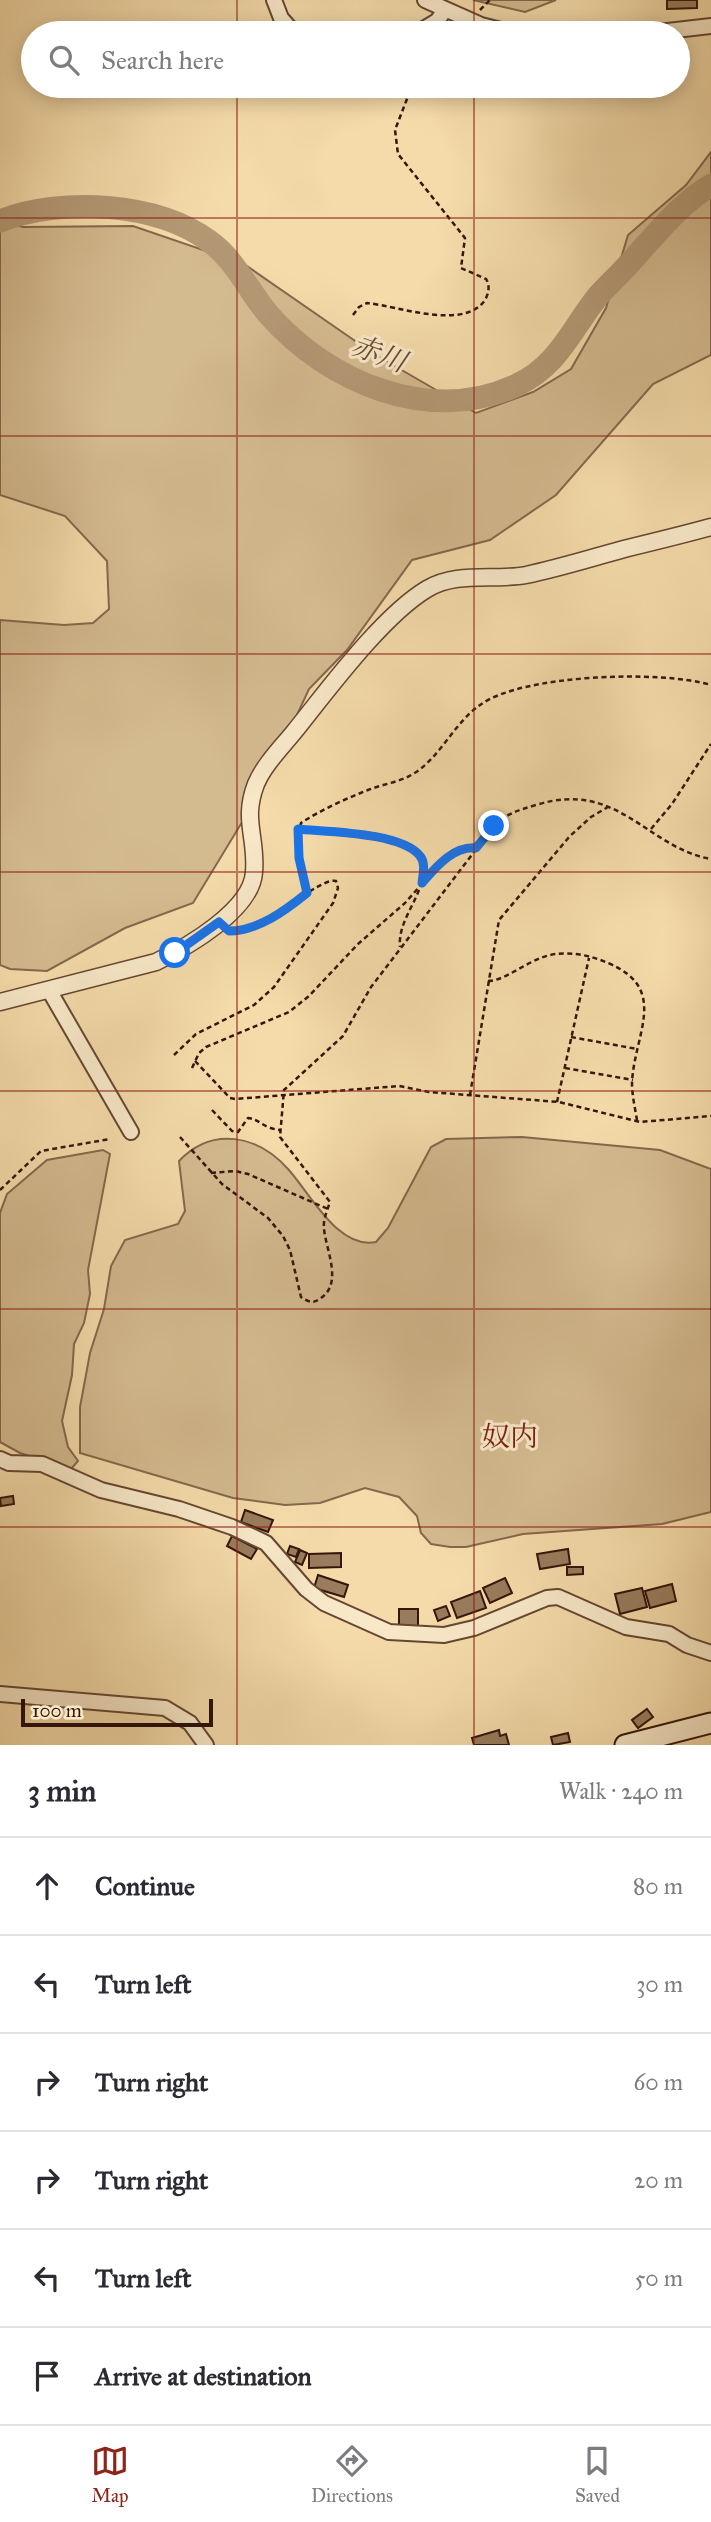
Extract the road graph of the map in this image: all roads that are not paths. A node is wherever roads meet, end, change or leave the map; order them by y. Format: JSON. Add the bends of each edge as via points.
{"nodes":[{"id":1,"x":274,"y":0,"type":"edge"},
{"id":2,"x":425,"y":0,"type":"edge"},
{"id":3,"x":445,"y":10,"type":"junction"},
{"id":4,"x":284,"y":21,"type":"edge"},
{"id":5,"x":437,"y":21,"type":"edge"},
{"id":6,"x":471,"y":21,"type":"edge"},
{"id":7,"x":711,"y":26,"type":"edge"},
{"id":8,"x":690,"y":28,"type":"edge"},
{"id":9,"x":711,"y":527,"type":"edge"},
{"id":10,"x":49,"y":990,"type":"junction"},
{"id":11,"x":0,"y":1002,"type":"edge"},
{"id":12,"x":131,"y":1132,"type":"dead end"},
{"id":13,"x":0,"y":1459,"type":"edge"},
{"id":14,"x":711,"y":1653,"type":"edge"},
{"id":15,"x":0,"y":1693,"type":"edge"},
{"id":16,"x":711,"y":1723,"type":"edge"},
{"id":17,"x":634,"y":1744,"type":"edge"},
{"id":18,"x":206,"y":1745,"type":"edge"}],
"edges":[{"from":1,"to":4,"type":"street"},
{"from":2,"to":3,"type":"street"},
{"from":3,"to":5,"type":"street"},
{"from":3,"to":6,"type":"street"},
{"from":7,"to":8,"type":"street"},
{"from":9,"to":10,"type":"street","via":[[524,575],[445,581],[403,607],[332,685],[257,781],[248,824],[255,875],[245,898],[219,922],[156,962]]},
{"from":10,"to":11,"type":"street"},
{"from":10,"to":12,"type":"street"},
{"from":13,"to":14,"type":"street","via":[[42,1464],[100,1489],[232,1527],[266,1543],[324,1604],[389,1633],[444,1635],[558,1597],[626,1627],[668,1634]]},
{"from":15,"to":18,"type":"street","via":[[165,1708],[190,1723]]},
{"from":16,"to":17,"type":"main road"}]}
